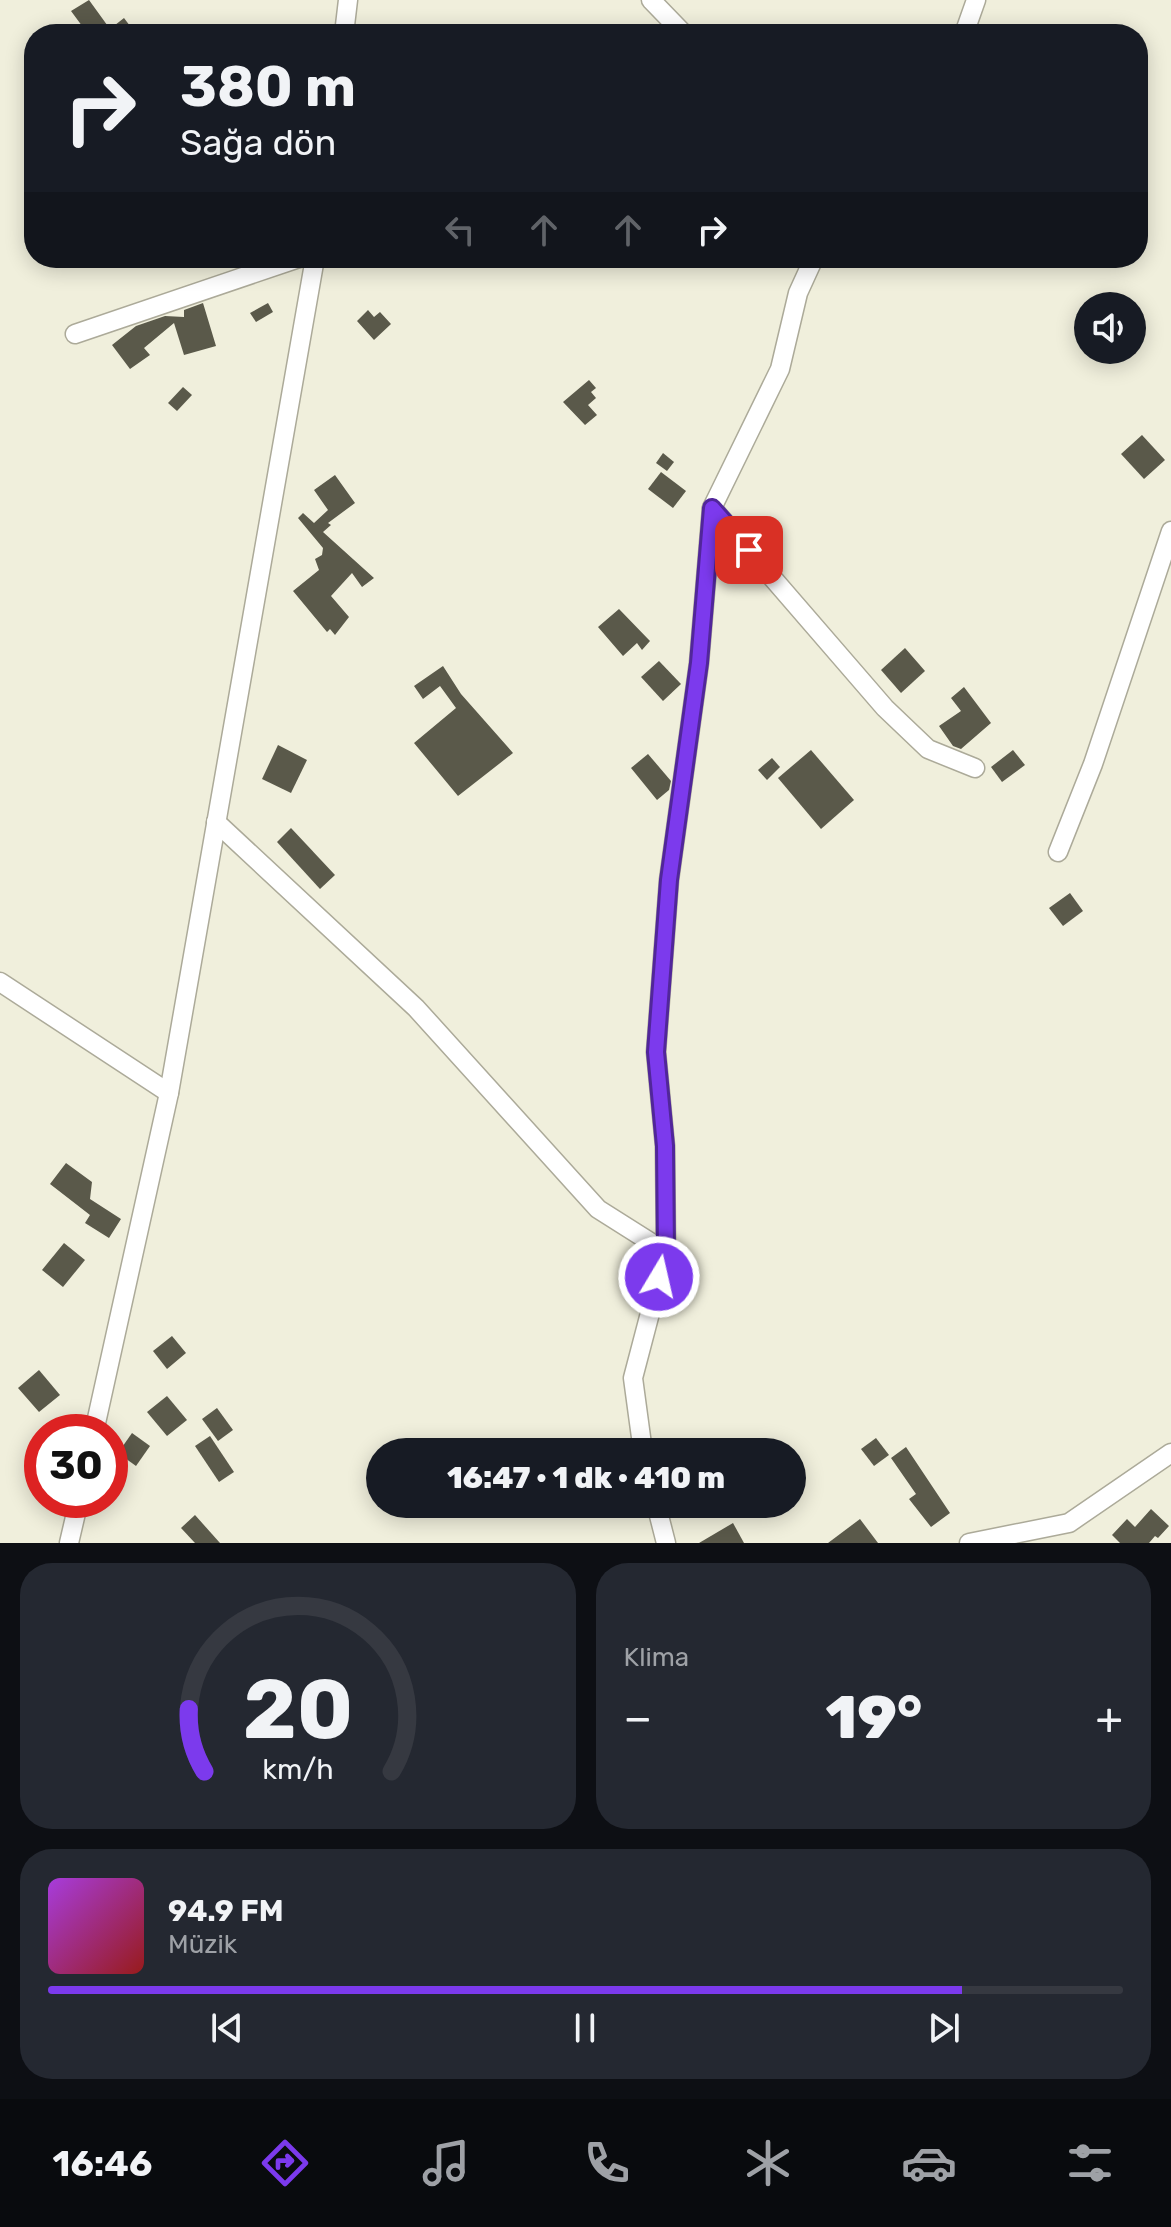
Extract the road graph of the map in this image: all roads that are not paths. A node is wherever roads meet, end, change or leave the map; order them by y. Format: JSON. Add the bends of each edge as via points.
{"nodes":[{"id":1,"x":348,"y":0,"type":"edge"},
{"id":2,"x":651,"y":0,"type":"edge"},
{"id":3,"x":976,"y":0,"type":"edge"},
{"id":4,"x":345,"y":24,"type":"edge"},
{"id":5,"x":674,"y":24,"type":"edge"},
{"id":6,"x":968,"y":24,"type":"edge"},
{"id":7,"x":270,"y":268,"type":"edge"},
{"id":8,"x":313,"y":268,"type":"edge"},
{"id":9,"x":809,"y":268,"type":"edge"},
{"id":10,"x":75,"y":334,"type":"dead end"},
{"id":11,"x":712,"y":508,"type":"junction"},
{"id":12,"x":1171,"y":531,"type":"edge"},
{"id":13,"x":975,"y":768,"type":"dead end"},
{"id":14,"x":216,"y":822,"type":"junction"},
{"id":15,"x":1058,"y":852,"type":"dead end"},
{"id":16,"x":0,"y":982,"type":"edge"},
{"id":17,"x":169,"y":1093,"type":"junction"},
{"id":18,"x":666,"y":1252,"type":"junction"},
{"id":19,"x":98,"y":1414,"type":"edge"},
{"id":20,"x":641,"y":1438,"type":"edge"},
{"id":21,"x":1171,"y":1453,"type":"edge"},
{"id":22,"x":75,"y":1518,"type":"edge"},
{"id":23,"x":660,"y":1518,"type":"edge"},
{"id":24,"x":69,"y":1543,"type":"edge"},
{"id":25,"x":666,"y":1543,"type":"edge"},
{"id":26,"x":969,"y":1543,"type":"edge"}],
"edges":[{"from":1,"to":4,"type":"street"},
{"from":2,"to":5,"type":"street"},
{"from":3,"to":6,"type":"street"},
{"from":7,"to":10,"type":"street"},
{"from":8,"to":14,"type":"street"},
{"from":9,"to":11,"type":"street","via":[[780,369]]},
{"from":11,"to":13,"type":"street","via":[[885,708],[928,749]]},
{"from":11,"to":18,"type":"street","via":[[699,663],[669,880],[656,1052],[665,1146]]},
{"from":12,"to":15,"type":"street"},
{"from":14,"to":17,"type":"street"},
{"from":14,"to":18,"type":"street","via":[[416,1008],[598,1209]]},
{"from":16,"to":17,"type":"street"},
{"from":17,"to":19,"type":"street"},
{"from":18,"to":20,"type":"street","via":[[633,1378]]},
{"from":21,"to":26,"type":"street","via":[[1069,1523]]},
{"from":22,"to":24,"type":"street"},
{"from":23,"to":25,"type":"street"}]}
